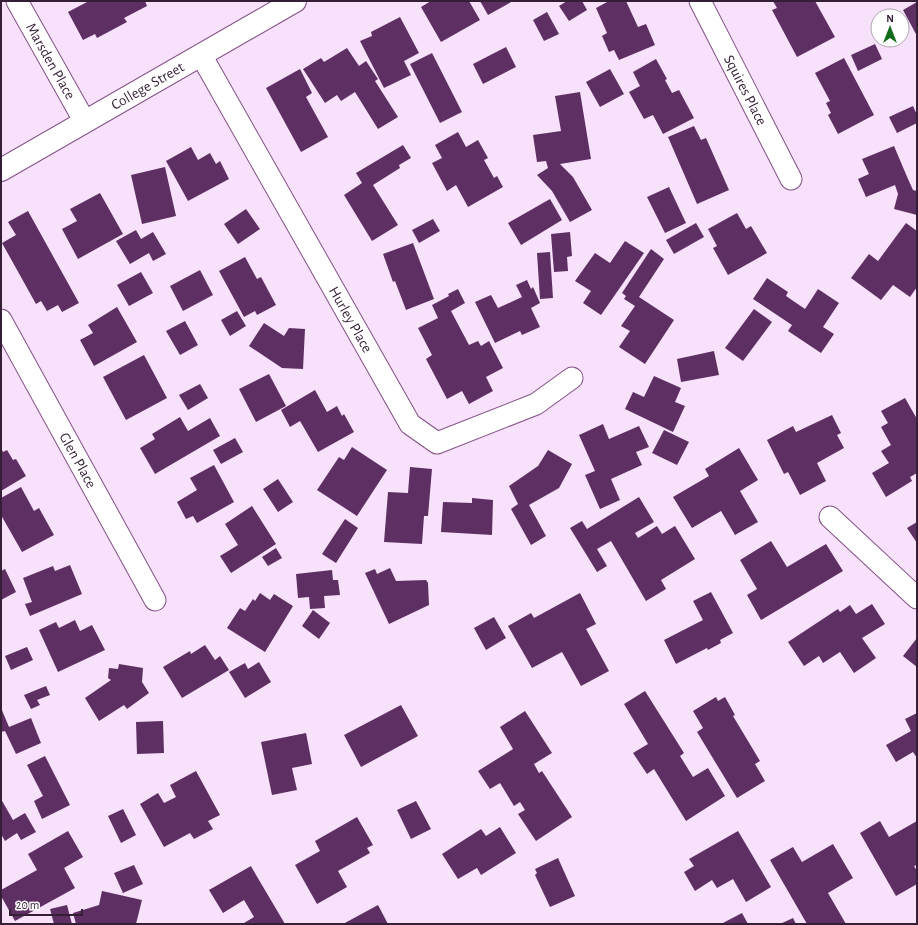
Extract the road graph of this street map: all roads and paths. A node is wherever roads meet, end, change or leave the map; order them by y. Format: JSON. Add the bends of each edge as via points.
{"nodes":[{"id":1,"x":17,"y":1,"type":"edge"},
{"id":2,"x":295,"y":1,"type":"edge"},
{"id":3,"x":700,"y":1,"type":"edge"},
{"id":4,"x":200,"y":55,"type":"junction"},
{"id":5,"x":85,"y":122,"type":"junction"},
{"id":6,"x":1,"y":170,"type":"edge"},
{"id":7,"x":791,"y":179,"type":"dead end"},
{"id":8,"x":1,"y":320,"type":"edge"},
{"id":9,"x":572,"y":378,"type":"dead end"},
{"id":10,"x":830,"y":517,"type":"dead end"},
{"id":11,"x":917,"y":598,"type":"edge"},
{"id":12,"x":155,"y":600,"type":"dead end"}],
"edges":[{"from":1,"to":5,"type":"street","name":"Marsden Place"},
{"from":2,"to":4,"type":"main road","name":"College Street"},
{"from":3,"to":7,"type":"street","name":"Squires Place"},
{"from":4,"to":5,"type":"main road","name":"College Street"},
{"from":4,"to":9,"type":"street","name":"Hurley Place","via":[[410,424],[438,443],[536,404]]},
{"from":5,"to":6,"type":"main road","name":"College Street"},
{"from":8,"to":12,"type":"street","name":"Glen Place"},
{"from":10,"to":11,"type":"street"}]}
